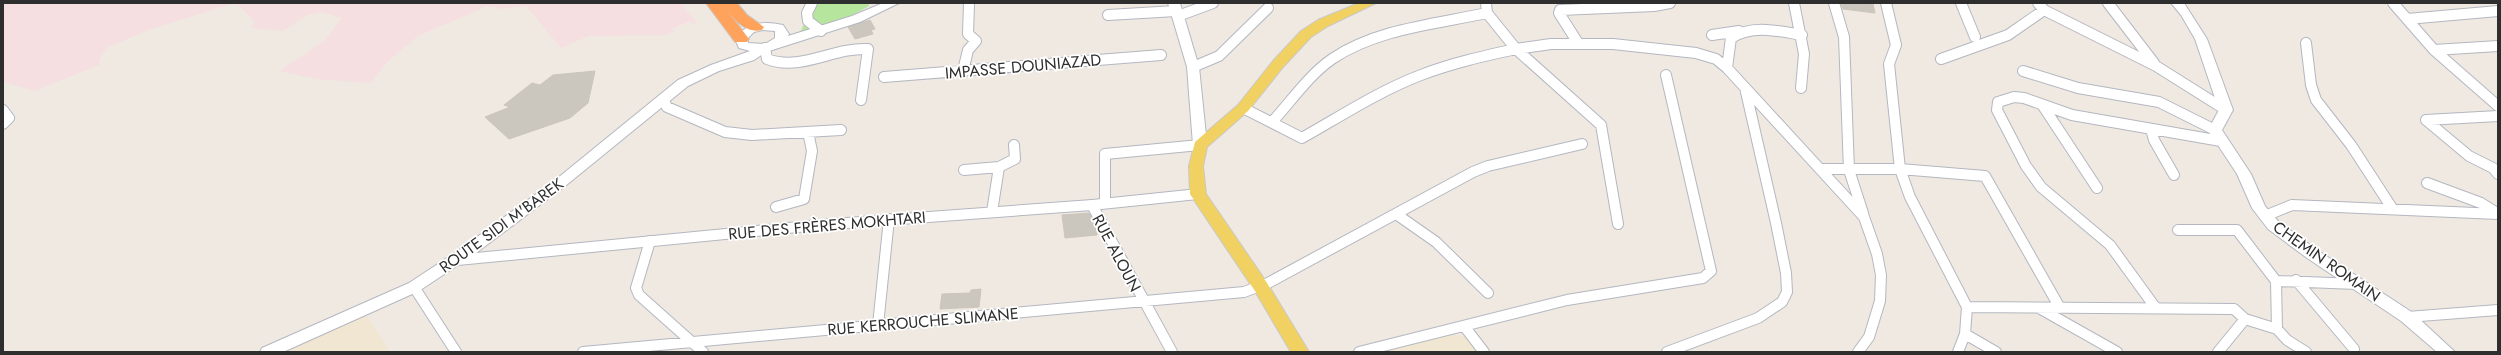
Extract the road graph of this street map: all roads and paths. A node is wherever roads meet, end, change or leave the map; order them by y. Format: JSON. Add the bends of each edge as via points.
{"nodes":[{"id":1,"x":714,"y":3,"type":"edge"},
{"id":2,"x":730,"y":3,"type":"edge"},
{"id":3,"x":812,"y":3,"type":"edge"},
{"id":4,"x":892,"y":3,"type":"edge"},
{"id":5,"x":969,"y":3,"type":"edge"},
{"id":6,"x":1213,"y":3,"type":"edge"},
{"id":7,"x":1370,"y":3,"type":"edge"},
{"id":8,"x":1486,"y":3,"type":"edge"},
{"id":9,"x":1670,"y":3,"type":"edge"},
{"id":10,"x":1794,"y":3,"type":"edge"},
{"id":11,"x":1834,"y":3,"type":"edge"},
{"id":12,"x":1886,"y":3,"type":"edge"},
{"id":13,"x":1961,"y":3,"type":"edge"},
{"id":14,"x":2038,"y":3,"type":"edge"},
{"id":15,"x":2108,"y":3,"type":"edge"},
{"id":16,"x":2177,"y":3,"type":"edge"},
{"id":17,"x":2393,"y":3,"type":"edge"},
{"id":18,"x":1268,"y":8,"type":"dead end"},
{"id":19,"x":1176,"y":10,"type":"edge"},
{"id":20,"x":2044,"y":10,"type":"junction"},
{"id":21,"x":2498,"y":11,"type":"edge"},
{"id":22,"x":1487,"y":13,"type":"junction"},
{"id":23,"x":1108,"y":15,"type":"dead end"},
{"id":24,"x":2407,"y":19,"type":"junction"},
{"id":25,"x":756,"y":27,"type":"junction"},
{"id":26,"x":782,"y":30,"type":"junction"},
{"id":27,"x":821,"y":31,"type":"junction"},
{"id":28,"x":1739,"y":31,"type":"junction"},
{"id":29,"x":1712,"y":34,"type":"dead end"},
{"id":30,"x":808,"y":35,"type":"junction"},
{"id":31,"x":1802,"y":35,"type":"junction"},
{"id":32,"x":1975,"y":37,"type":"dead end"},
{"id":33,"x":741,"y":40,"type":"junction"},
{"id":34,"x":2306,"y":43,"type":"dead end"},
{"id":35,"x":1578,"y":44,"type":"junction"},
{"id":36,"x":2498,"y":46,"type":"edge"},
{"id":37,"x":766,"y":47,"type":"junction"},
{"id":38,"x":1516,"y":49,"type":"junction"},
{"id":39,"x":2434,"y":50,"type":"junction"},
{"id":40,"x":1161,"y":55,"type":"dead end"},
{"id":41,"x":1940,"y":60,"type":"dead end"},
{"id":42,"x":1194,"y":66,"type":"junction"},
{"id":43,"x":2156,"y":66,"type":"junction"},
{"id":44,"x":715,"y":68,"type":"junction"},
{"id":45,"x":1727,"y":68,"type":"junction"},
{"id":46,"x":963,"y":71,"type":"junction"},
{"id":47,"x":2023,"y":71,"type":"dead end"},
{"id":48,"x":1666,"y":75,"type":"dead end"},
{"id":49,"x":884,"y":78,"type":"dead end"},
{"id":50,"x":1801,"y":88,"type":"dead end"},
{"id":51,"x":1745,"y":90,"type":"junction"},
{"id":52,"x":663,"y":99,"type":"junction"},
{"id":53,"x":861,"y":100,"type":"dead end"},
{"id":54,"x":2043,"y":106,"type":"junction"},
{"id":55,"x":2498,"y":106,"type":"edge"},
{"id":56,"x":1243,"y":108,"type":"junction"},
{"id":57,"x":3,"y":110,"type":"edge"},
{"id":58,"x":2226,"y":110,"type":"junction"},
{"id":59,"x":2498,"y":116,"type":"edge"},
{"id":60,"x":1273,"y":121,"type":"junction"},
{"id":61,"x":3,"y":124,"type":"edge"},
{"id":62,"x":2151,"y":129,"type":"junction"},
{"id":63,"x":842,"y":130,"type":"dead end"},
{"id":64,"x":808,"y":132,"type":"junction"},
{"id":65,"x":2218,"y":136,"type":"junction"},
{"id":66,"x":1582,"y":144,"type":"dead end"},
{"id":67,"x":1014,"y":145,"type":"dead end"},
{"id":68,"x":1200,"y":145,"type":"junction"},
{"id":69,"x":999,"y":167,"type":"junction"},
{"id":70,"x":1820,"y":169,"type":"junction"},
{"id":71,"x":1900,"y":169,"type":"junction"},
{"id":72,"x":964,"y":170,"type":"dead end"},
{"id":73,"x":1849,"y":170,"type":"junction"},
{"id":74,"x":2498,"y":174,"type":"edge"},
{"id":75,"x":2174,"y":175,"type":"dead end"},
{"id":76,"x":2427,"y":183,"type":"dead end"},
{"id":77,"x":1197,"y":188,"type":"junction"},
{"id":78,"x":2097,"y":188,"type":"dead end"},
{"id":79,"x":1098,"y":204,"type":"junction"},
{"id":80,"x":776,"y":207,"type":"dead end"},
{"id":81,"x":2392,"y":208,"type":"junction"},
{"id":82,"x":992,"y":212,"type":"junction"},
{"id":83,"x":1396,"y":214,"type":"junction"},
{"id":84,"x":2498,"y":214,"type":"edge"},
{"id":85,"x":2265,"y":216,"type":"junction"},
{"id":86,"x":1864,"y":217,"type":"junction"},
{"id":87,"x":889,"y":219,"type":"junction"},
{"id":88,"x":1618,"y":224,"type":"dead end"},
{"id":89,"x":2178,"y":230,"type":"dead end"},
{"id":90,"x":650,"y":241,"type":"junction"},
{"id":91,"x":456,"y":260,"type":"junction"},
{"id":92,"x":2296,"y":280,"type":"junction"},
{"id":93,"x":2276,"y":281,"type":"junction"},
{"id":94,"x":2359,"y":284,"type":"junction"},
{"id":95,"x":414,"y":287,"type":"junction"},
{"id":96,"x":1261,"y":287,"type":"junction"},
{"id":97,"x":1488,"y":293,"type":"dead end"},
{"id":98,"x":1143,"y":301,"type":"junction"},
{"id":99,"x":1967,"y":307,"type":"junction"},
{"id":100,"x":2037,"y":307,"type":"junction"},
{"id":101,"x":2155,"y":307,"type":"junction"},
{"id":102,"x":2060,"y":308,"type":"junction"},
{"id":103,"x":2498,"y":310,"type":"edge"},
{"id":104,"x":2407,"y":317,"type":"junction"},
{"id":105,"x":2245,"y":319,"type":"junction"},
{"id":106,"x":878,"y":325,"type":"junction"},
{"id":107,"x":1464,"y":326,"type":"junction"},
{"id":108,"x":2277,"y":329,"type":"junction"},
{"id":109,"x":1965,"y":334,"type":"junction"},
{"id":110,"x":690,"y":342,"type":"junction"},
{"id":111,"x":2354,"y":349,"type":"dead end"},
{"id":112,"x":268,"y":352,"type":"edge"},
{"id":113,"x":456,"y":352,"type":"edge"},
{"id":114,"x":584,"y":352,"type":"edge"},
{"id":115,"x":702,"y":352,"type":"edge"},
{"id":116,"x":1172,"y":352,"type":"edge"},
{"id":117,"x":1300,"y":352,"type":"edge"},
{"id":118,"x":1359,"y":352,"type":"edge"},
{"id":119,"x":1484,"y":352,"type":"edge"},
{"id":120,"x":1667,"y":352,"type":"edge"},
{"id":121,"x":1858,"y":352,"type":"edge"},
{"id":122,"x":1958,"y":352,"type":"edge"},
{"id":123,"x":1996,"y":352,"type":"edge"},
{"id":124,"x":2117,"y":352,"type":"edge"},
{"id":125,"x":2218,"y":352,"type":"edge"},
{"id":126,"x":2306,"y":352,"type":"edge"},
{"id":127,"x":2447,"y":352,"type":"edge"}],
"edges":[{"from":1,"to":33,"type":"highway"},
{"from":2,"to":25,"type":"highway","via":[[741,18]]},
{"from":3,"to":27,"type":"street","via":[[807,13],[808,21]]},
{"from":4,"to":27,"type":"street","name":"ROUTE SIDI M'BAREK"},
{"from":5,"to":46,"type":"street","via":[[968,34],[976,42],[968,50]]},
{"from":6,"to":19,"type":"street"},
{"from":7,"to":56,"type":"main road","via":[[1324,22],[1306,34]]},
{"from":8,"to":22,"type":"street"},
{"from":9,"to":35,"type":"street","via":[[1560,10],[1559,13]]},
{"from":10,"to":31,"type":"street"},
{"from":11,"to":73,"type":"street","via":[[1844,37]]},
{"from":12,"to":71,"type":"street","via":[[1896,45],[1889,64]]},
{"from":13,"to":32,"type":"street"},
{"from":14,"to":20,"type":"street"},
{"from":15,"to":43,"type":"street"},
{"from":16,"to":58,"type":"street","via":[[2192,19],[2203,42]]},
{"from":17,"to":24,"type":"street"},
{"from":18,"to":42,"type":"street","via":[[1219,56]]},
{"from":19,"to":23,"type":"street"},
{"from":19,"to":42,"type":"street"},
{"from":20,"to":41,"type":"street","via":[[2014,34]]},
{"from":20,"to":43,"type":"street"},
{"from":21,"to":24,"type":"street"},
{"from":22,"to":38,"type":"street"},
{"from":22,"to":60,"type":"street","via":[[1375,40],[1333,59],[1315,74]]},
{"from":24,"to":39,"type":"street"},
{"from":25,"to":26,"type":"street","name":"ROUTE SIDI M'BAREK","via":[[768,25]]},
{"from":25,"to":33,"type":"street","name":"ROUTE SIDI M'BAREK","via":[[746,32]]},
{"from":26,"to":30,"type":"street","name":"ROUTE SIDI M'BAREK"},
{"from":26,"to":37,"type":"street","via":[[782,37]]},
{"from":27,"to":30,"type":"street","name":"ROUTE SIDI M'BAREK"},
{"from":28,"to":29,"type":"street"},
{"from":28,"to":31,"type":"street","via":[[1760,30]]},
{"from":28,"to":45,"type":"street","via":[[1731,38],[1728,46]]},
{"from":30,"to":37,"type":"street","name":"ROUTE SIDI M'BAREK"},
{"from":31,"to":50,"type":"street","via":[[1804,54]]},
{"from":33,"to":37,"type":"street","via":[[747,47]]},
{"from":33,"to":44,"type":"street","name":"ROUTE SIDI M'BAREK","via":[[732,55]]},
{"from":34,"to":81,"type":"street","via":[[2311,85],[2316,100]]},
{"from":35,"to":38,"type":"street","via":[[1551,44]]},
{"from":35,"to":45,"type":"street","via":[[1613,44],[1696,53],[1716,59]]},
{"from":36,"to":39,"type":"street"},
{"from":37,"to":44,"type":"street","name":"ROUTE SIDI M'BAREK","via":[[745,59]]},
{"from":37,"to":53,"type":"street","via":[[767,59],[784,64],[822,55],[868,49]]},
{"from":38,"to":60,"type":"street","via":[[1456,63],[1424,74],[1302,138]]},
{"from":38,"to":88,"type":"street","via":[[1601,125]]},
{"from":39,"to":55,"type":"street"},
{"from":40,"to":46,"type":"street","name":"IMPASSE DOUNIAZAD"},
{"from":42,"to":68,"type":"street"},
{"from":43,"to":58,"type":"street"},
{"from":44,"to":52,"type":"street","name":"ROUTE SIDI M'BAREK","via":[[683,83]]},
{"from":45,"to":51,"type":"street"},
{"from":46,"to":49,"type":"street","name":"IMPASSE DOUNIAZAD"},
{"from":47,"to":65,"type":"street","via":[[2078,88],[2159,102]]},
{"from":48,"to":107,"type":"street","via":[[1711,271],[1703,278],[1567,300]]},
{"from":51,"to":70,"type":"street"},
{"from":51,"to":120,"type":"street","via":[[1776,223],[1786,273],[1787,292],[1782,302],[1758,318]]},
{"from":52,"to":64,"type":"street","via":[[668,107],[725,132],[752,135]]},
{"from":52,"to":91,"type":"street","name":"ROUTE SIDI M'BAREK","via":[[559,184]]},
{"from":54,"to":62,"type":"street","via":[[2072,115]]},
{"from":54,"to":78,"type":"street"},
{"from":54,"to":101,"type":"street","via":[[2024,98],[2014,97],[1998,102],[1997,110],[2026,166],[2041,187],[2110,245]]},
{"from":56,"to":60,"type":"street"},
{"from":56,"to":68,"type":"main road"},
{"from":57,"to":61,"type":"street","via":[[9,118]]},
{"from":58,"to":65,"type":"street"},
{"from":59,"to":74,"type":"street","via":[[2426,120],[2469,156],[2493,168]]},
{"from":62,"to":65,"type":"street"},
{"from":62,"to":75,"type":"street","via":[[2154,140]]},
{"from":63,"to":64,"type":"street"},
{"from":64,"to":80,"type":"street","via":[[812,151],[804,199]]},
{"from":65,"to":85,"type":"street","name":"CHEMIN ROMAIN","via":[[2244,174]]},
{"from":66,"to":83,"type":"street","name":"RUE KERROUCHE SLIMANE","via":[[1488,166]]},
{"from":67,"to":69,"type":"street","via":[[1015,159]]},
{"from":68,"to":77,"type":"main road"},
{"from":68,"to":79,"type":"street","via":[[1105,154]]},
{"from":69,"to":72,"type":"street"},
{"from":69,"to":82,"type":"street"},
{"from":70,"to":73,"type":"street"},
{"from":70,"to":86,"type":"street"},
{"from":71,"to":73,"type":"street"},
{"from":71,"to":99,"type":"street","via":[[1910,197]]},
{"from":71,"to":102,"type":"street","via":[[1985,176]]},
{"from":73,"to":86,"type":"street"},
{"from":76,"to":84,"type":"street","via":[[2481,203]]},
{"from":77,"to":79,"type":"street","name":"RUE DES FRÈRES MOKHTARI"},
{"from":77,"to":96,"type":"main road"},
{"from":79,"to":82,"type":"street","name":"RUE DES FRÈRES MOKHTARI"},
{"from":79,"to":98,"type":"street","name":"RUE ALOUN"},
{"from":81,"to":84,"type":"street"},
{"from":81,"to":85,"type":"street","via":[[2292,205]]},
{"from":82,"to":87,"type":"street","name":"RUE DES FRÈRES MOKHTARI"},
{"from":83,"to":96,"type":"street","name":"RUE KERROUCHE SLIMANE"},
{"from":83,"to":97,"type":"street","via":[[1436,242]]},
{"from":85,"to":94,"type":"street","name":"CHEMIN ROMAIN","via":[[2312,254]]},
{"from":86,"to":121,"type":"street","via":[[1877,254],[1881,275],[1880,301],[1869,337]]},
{"from":87,"to":90,"type":"street","name":"RUE DES FRÈRES MOKHTARI"},
{"from":87,"to":106,"type":"street"},
{"from":89,"to":93,"type":"street","via":[[2237,230]]},
{"from":90,"to":91,"type":"street","name":"RUE DES FRÈRES MOKHTARI"},
{"from":90,"to":110,"type":"street","via":[[636,288],[639,295]]},
{"from":91,"to":95,"type":"street","name":"ROUTE SIDI M'BAREK"},
{"from":92,"to":93,"type":"street"},
{"from":92,"to":94,"type":"street"},
{"from":92,"to":111,"type":"street"},
{"from":93,"to":108,"type":"street"},
{"from":94,"to":104,"type":"street","name":"CHEMIN ROMAIN"},
{"from":95,"to":112,"type":"street","name":"ROUTE SIDI M'BAREK"},
{"from":95,"to":113,"type":"street"},
{"from":96,"to":98,"type":"street","name":"RUE KERROUCHE SLIMANE","via":[[1244,292]]},
{"from":96,"to":117,"type":"main road"},
{"from":98,"to":106,"type":"street","name":"RUE KERROUCHE SLIMANE"},
{"from":98,"to":116,"type":"street","name":"RUE ALOUN"},
{"from":99,"to":100,"type":"street"},
{"from":99,"to":109,"type":"street"},
{"from":100,"to":102,"type":"street"},
{"from":100,"to":124,"type":"street"},
{"from":101,"to":102,"type":"street"},
{"from":101,"to":105,"type":"street","via":[[2234,309]]},
{"from":103,"to":104,"type":"street"},
{"from":104,"to":127,"type":"street","name":"CHEMIN ROMAIN"},
{"from":105,"to":108,"type":"street"},
{"from":105,"to":125,"type":"street"},
{"from":106,"to":110,"type":"street","name":"RUE KERROUCHE SLIMANE"},
{"from":107,"to":118,"type":"street"},
{"from":107,"to":119,"type":"street"},
{"from":108,"to":126,"type":"street","via":[[2287,340]]},
{"from":109,"to":122,"type":"street"},
{"from":109,"to":123,"type":"street"},
{"from":110,"to":114,"type":"street","name":"RUE KERROUCHE SLIMANE"},
{"from":110,"to":115,"type":"street"}]}
